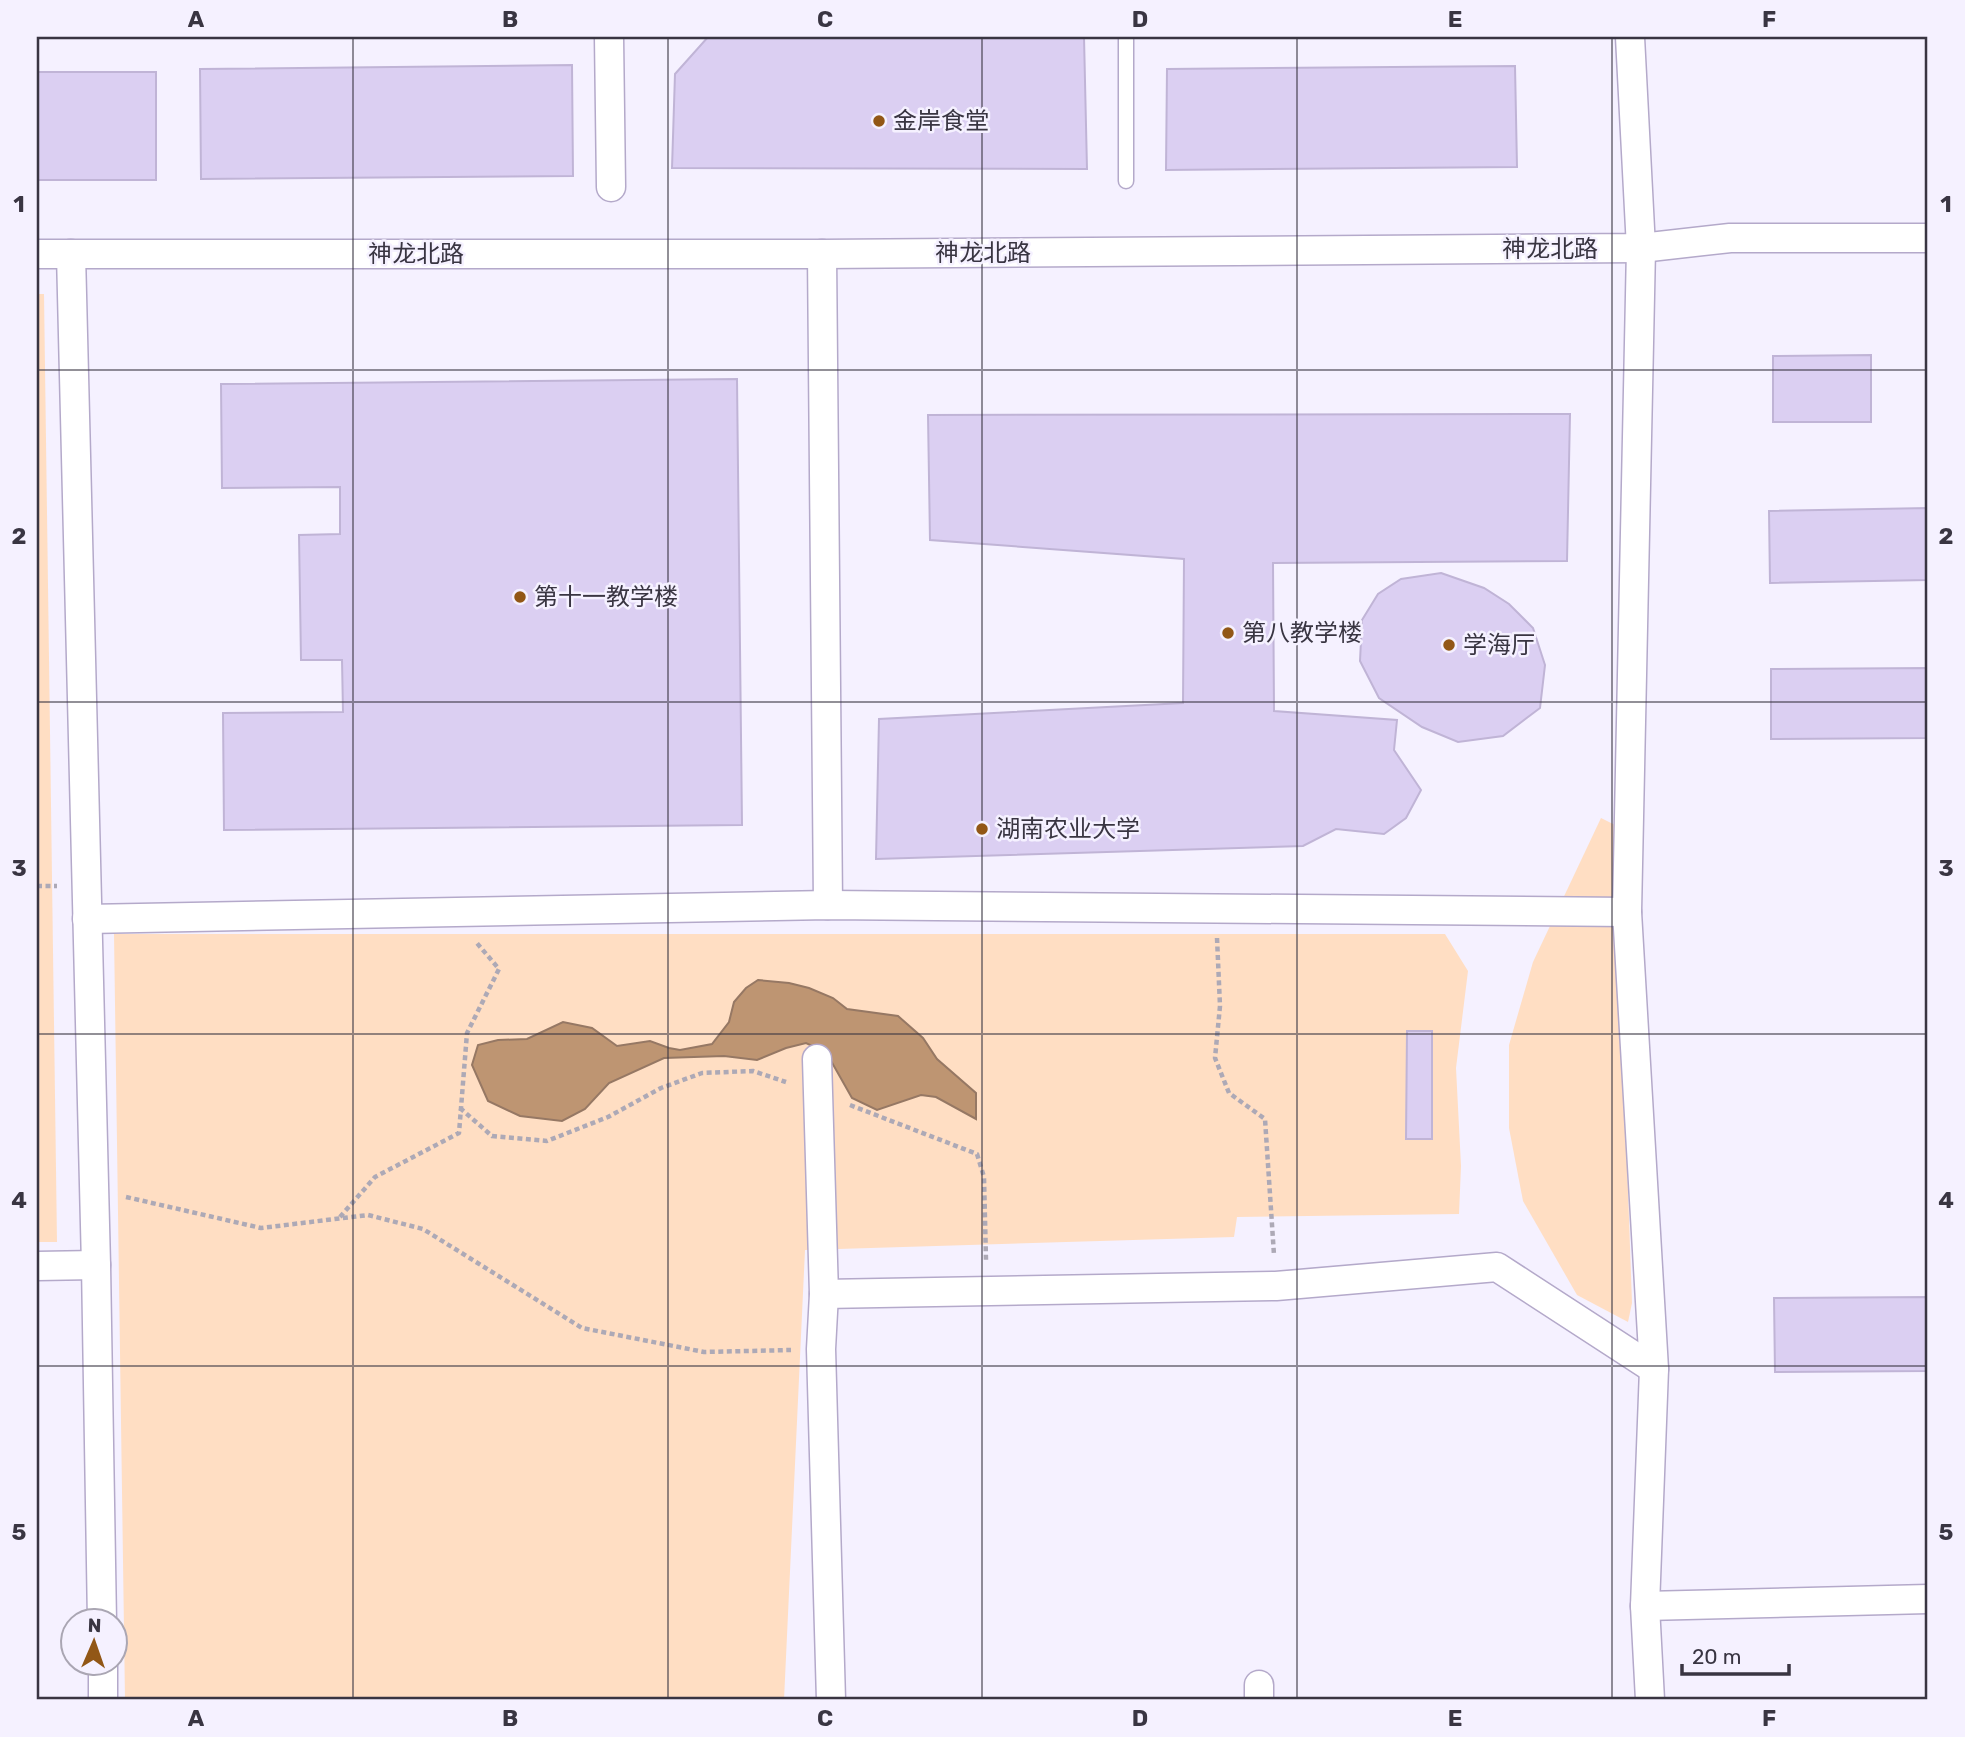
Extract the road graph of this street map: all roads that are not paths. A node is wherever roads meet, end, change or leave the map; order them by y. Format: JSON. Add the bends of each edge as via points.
{"nodes":[{"id":1,"x":609,"y":37,"type":"edge"},
{"id":2,"x":1126,"y":37,"type":"edge"},
{"id":3,"x":1630,"y":37,"type":"edge"},
{"id":4,"x":1126,"y":181,"type":"dead end"},
{"id":5,"x":611,"y":187,"type":"dead end"},
{"id":6,"x":1928,"y":238,"type":"edge"},
{"id":7,"x":1641,"y":248,"type":"junction"},
{"id":8,"x":37,"y":254,"type":"edge"},
{"id":9,"x":71,"y":254,"type":"junction"},
{"id":10,"x":822,"y":254,"type":"junction"},
{"id":11,"x":828,"y":905,"type":"junction"},
{"id":12,"x":1628,"y":912,"type":"junction"},
{"id":13,"x":88,"y":919,"type":"junction"},
{"id":14,"x":817,"y":1059,"type":"dead end"},
{"id":15,"x":96,"y":1265,"type":"junction"},
{"id":16,"x":37,"y":1266,"type":"edge"},
{"id":17,"x":824,"y":1294,"type":"junction"},
{"id":18,"x":1654,"y":1369,"type":"junction"},
{"id":19,"x":1928,"y":1599,"type":"edge"},
{"id":20,"x":1645,"y":1606,"type":"junction"},
{"id":21,"x":102,"y":1608,"type":"edge"},
{"id":22,"x":103,"y":1678,"type":"edge"},
{"id":23,"x":103,"y":1700,"type":"edge"},
{"id":24,"x":831,"y":1700,"type":"edge"},
{"id":25,"x":1650,"y":1700,"type":"edge"}],
"edges":[{"from":1,"to":5,"type":"street"},
{"from":2,"to":4,"type":"lane"},
{"from":3,"to":7,"type":"street"},
{"from":6,"to":7,"type":"street","name":"神龙北路","via":[[1730,238]]},
{"from":7,"to":10,"type":"street","name":"神龙北路"},
{"from":7,"to":12,"type":"street"},
{"from":8,"to":9,"type":"street","name":"神龙北路"},
{"from":9,"to":10,"type":"street","name":"神龙北路"},
{"from":9,"to":13,"type":"street"},
{"from":10,"to":11,"type":"street"},
{"from":11,"to":12,"type":"street"},
{"from":11,"to":13,"type":"street"},
{"from":12,"to":18,"type":"street"},
{"from":13,"to":15,"type":"street"},
{"from":14,"to":17,"type":"street"},
{"from":15,"to":16,"type":"street"},
{"from":15,"to":21,"type":"street"},
{"from":17,"to":18,"type":"street","via":[[1276,1286],[1497,1268]]},
{"from":17,"to":24,"type":"street","via":[[821,1349]]},
{"from":18,"to":20,"type":"street"},
{"from":19,"to":20,"type":"street"},
{"from":20,"to":25,"type":"street"},
{"from":22,"to":23,"type":"street"}]}
